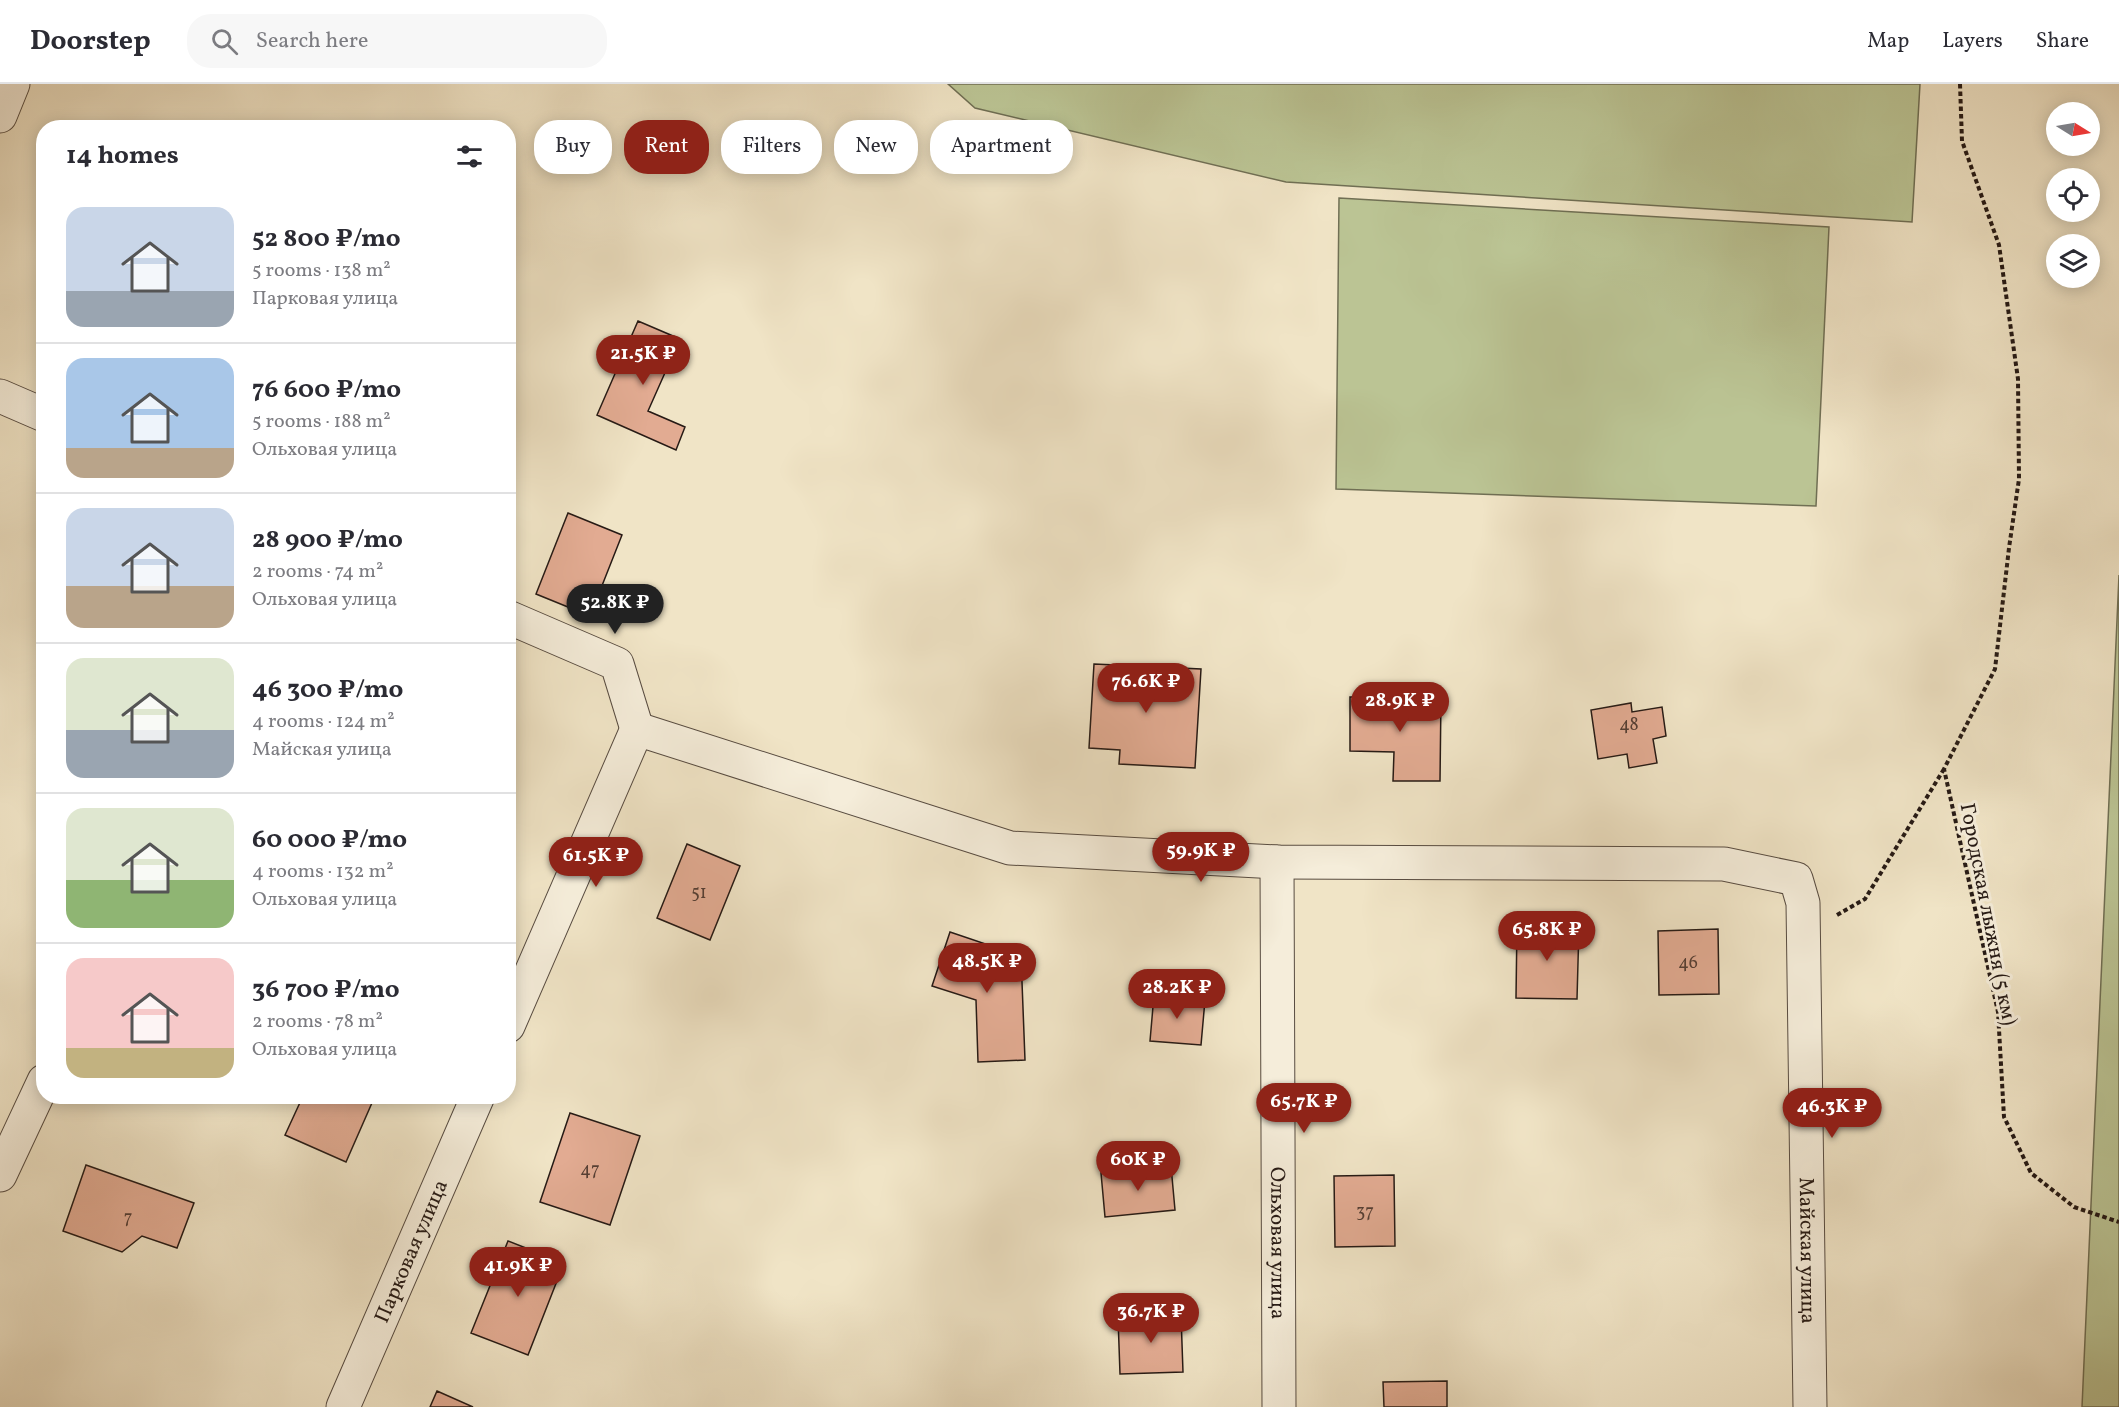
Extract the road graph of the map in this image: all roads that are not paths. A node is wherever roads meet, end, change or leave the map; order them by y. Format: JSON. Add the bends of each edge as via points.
{"nodes":[{"id":1,"x":13,"y":84,"type":"edge"},
{"id":2,"x":0,"y":116,"type":"edge"},
{"id":3,"x":0,"y":396,"type":"edge"},
{"id":4,"x":36,"y":412,"type":"edge"},
{"id":5,"x":516,"y":620,"type":"edge"},
{"id":6,"x":637,"y":729,"type":"junction"},
{"id":7,"x":1277,"y":862,"type":"junction"},
{"id":8,"x":516,"y":1008,"type":"edge"},
{"id":9,"x":36,"y":1098,"type":"edge"},
{"id":10,"x":475,"y":1104,"type":"edge"},
{"id":11,"x":0,"y":1176,"type":"edge"},
{"id":12,"x":343,"y":1407,"type":"edge"},
{"id":13,"x":1279,"y":1407,"type":"edge"},
{"id":14,"x":1810,"y":1407,"type":"edge"}],
"edges":[{"from":1,"to":2,"type":"street"},
{"from":3,"to":4,"type":"street"},
{"from":5,"to":6,"type":"street","via":[[617,664]]},
{"from":6,"to":7,"type":"street","via":[[1010,848]]},
{"from":6,"to":8,"type":"street"},
{"from":7,"to":13,"type":"street","name":"Ольховая улица"},
{"from":7,"to":14,"type":"street","name":"Майская улица","via":[[1725,864],[1796,879],[1803,903]]},
{"from":9,"to":11,"type":"street"},
{"from":10,"to":12,"type":"street","name":"Парковая улица"}]}
